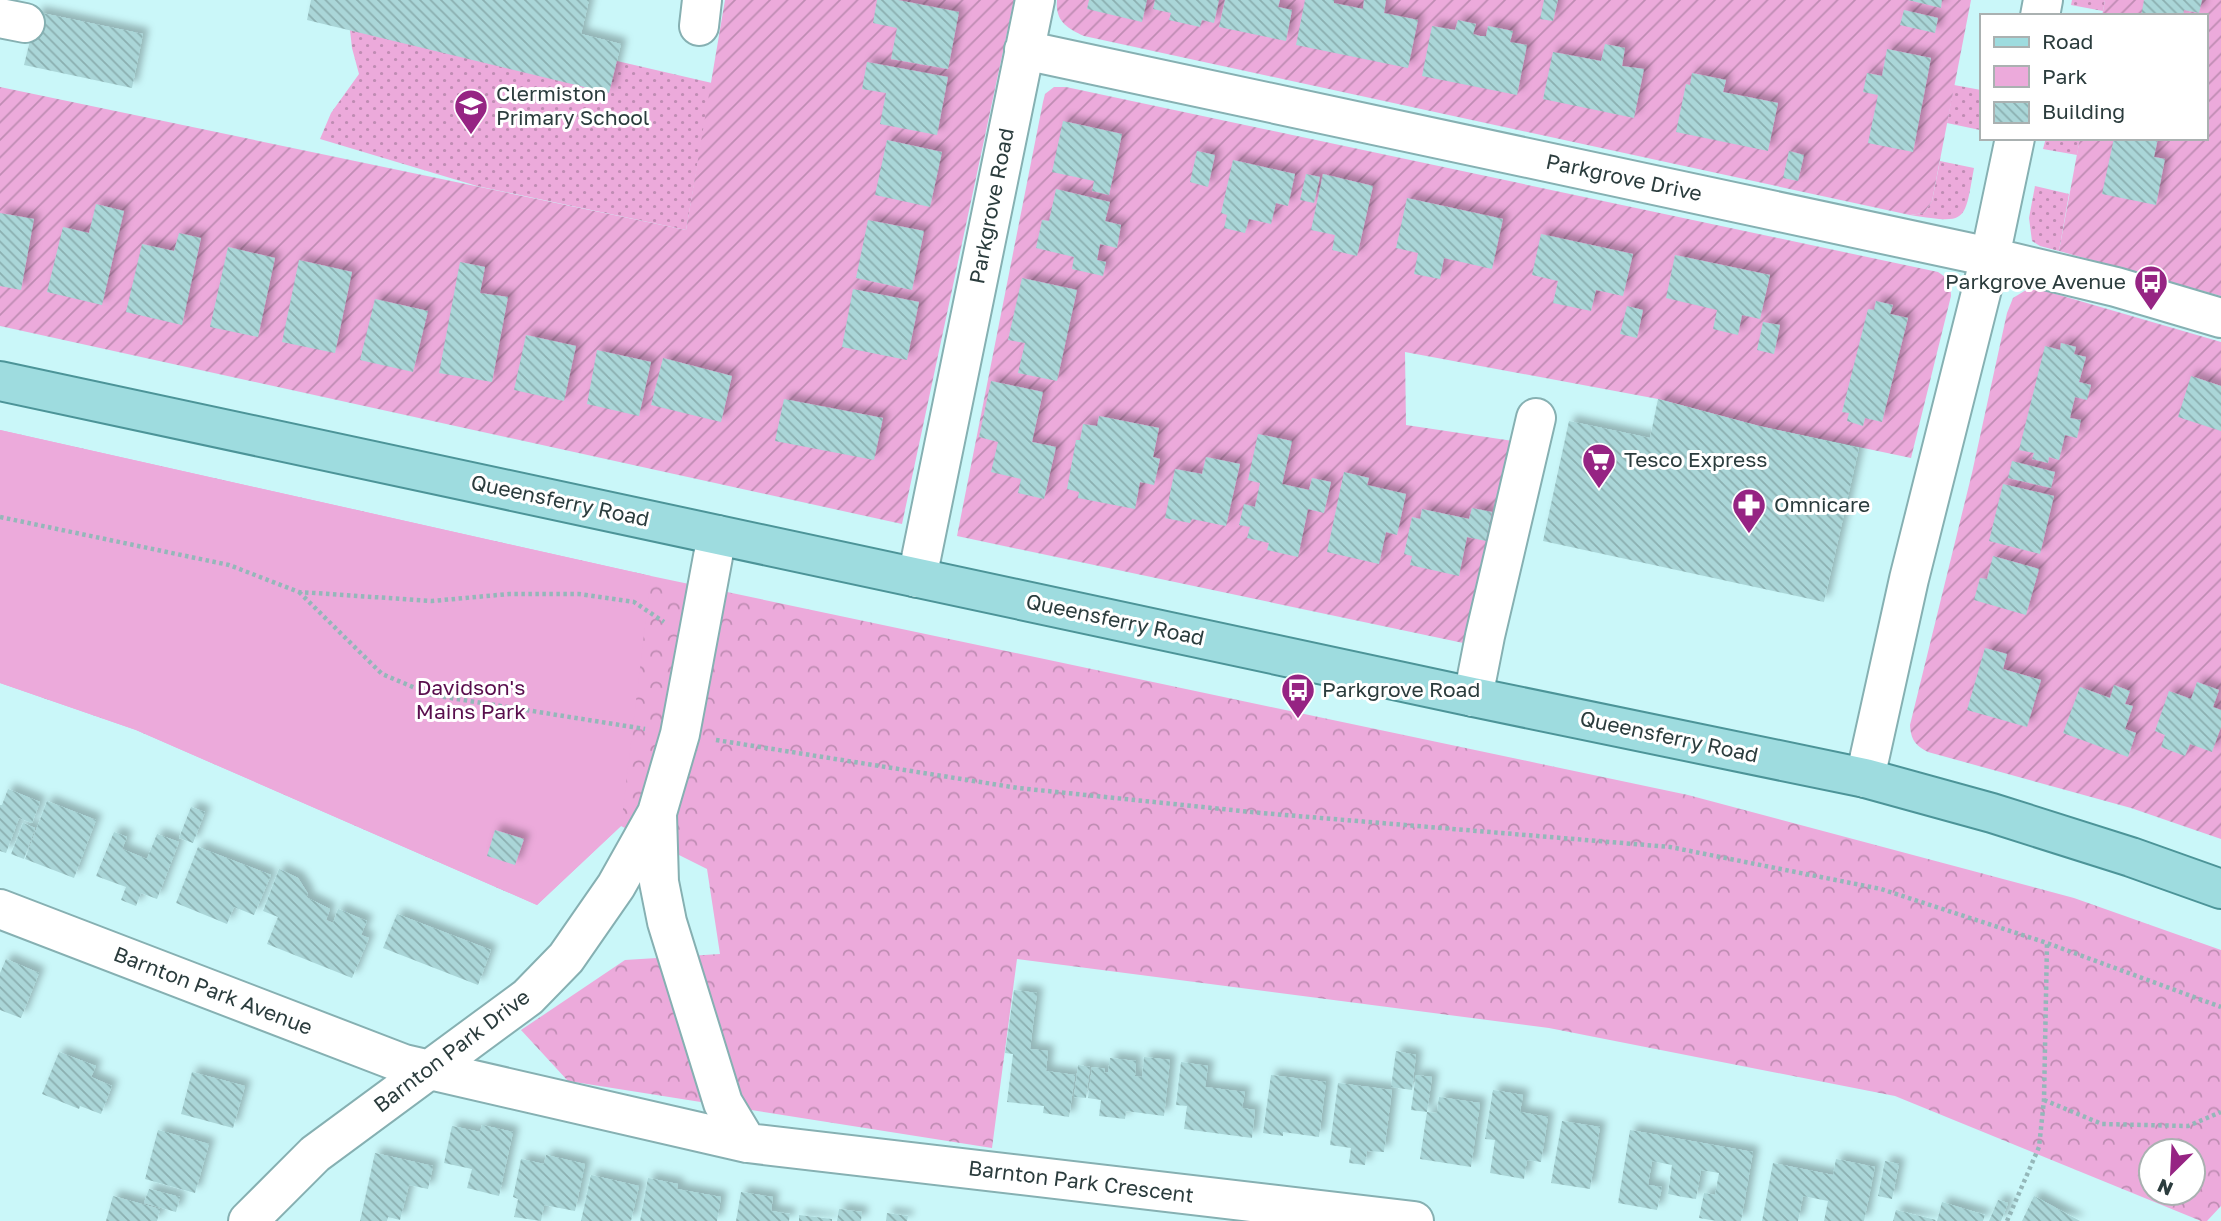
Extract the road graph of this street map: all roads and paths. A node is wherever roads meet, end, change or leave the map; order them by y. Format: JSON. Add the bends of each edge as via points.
{"nodes":[{"id":1,"x":1035,"y":0,"type":"edge"},
{"id":2,"x":1024,"y":50,"type":"junction"},
{"id":3,"x":2014,"y":140,"type":"edge"},
{"id":4,"x":1990,"y":257,"type":"junction"},
{"id":5,"x":2221,"y":318,"type":"edge"},
{"id":6,"x":0,"y":381,"type":"edge"},
{"id":7,"x":1536,"y":418,"type":"dead end"},
{"id":8,"x":0,"y":517,"type":"edge"},
{"id":9,"x":717,"y":535,"type":"junction"},
{"id":10,"x":917,"y":578,"type":"junction"},
{"id":11,"x":299,"y":592,"type":"junction"},
{"id":12,"x":667,"y":624,"type":"dead end"},
{"id":13,"x":1473,"y":697,"type":"junction"},
{"id":14,"x":680,"y":734,"type":"junction"},
{"id":15,"x":1865,"y":778,"type":"junction"},
{"id":16,"x":657,"y":813,"type":"junction"},
{"id":17,"x":2221,"y":890,"type":"edge"},
{"id":18,"x":0,"y":909,"type":"edge"},
{"id":19,"x":2047,"y":943,"type":"junction"},
{"id":20,"x":2221,"y":1007,"type":"edge"},
{"id":21,"x":428,"y":1070,"type":"junction"},
{"id":22,"x":2044,"y":1100,"type":"junction"},
{"id":23,"x":2221,"y":1112,"type":"edge"},
{"id":24,"x":747,"y":1143,"type":"junction"},
{"id":25,"x":248,"y":1221,"type":"edge"},
{"id":26,"x":1414,"y":1221,"type":"edge"},
{"id":27,"x":2007,"y":1221,"type":"edge"}],
"edges":[{"from":1,"to":2,"type":"street","name":"Parkgrove Road"},
{"from":2,"to":4,"type":"street","name":"Parkgrove Drive"},
{"from":2,"to":10,"type":"street","name":"Parkgrove Road"},
{"from":3,"to":4,"type":"street"},
{"from":4,"to":5,"type":"street","name":"Parkgrove Drive"},
{"from":4,"to":15,"type":"street","via":[[1909,579]]},
{"from":6,"to":9,"type":"main road","name":"Queensferry Road"},
{"from":7,"to":13,"type":"street"},
{"from":8,"to":11,"type":"path","via":[[229,565]]},
{"from":9,"to":10,"type":"main road","name":"Queensferry Road"},
{"from":9,"to":14,"type":"street","name":"Barnton Park Drive"},
{"from":10,"to":13,"type":"main road","name":"Queensferry Road"},
{"from":11,"to":12,"type":"path","via":[[432,601],[579,594],[634,602]]},
{"from":11,"to":14,"type":"path","via":[[382,674],[432,695]]},
{"from":13,"to":15,"type":"main road","name":"Queensferry Road"},
{"from":14,"to":16,"type":"street","name":"Barnton Park Drive"},
{"from":14,"to":19,"type":"path","via":[[1017,788],[1670,846],[1881,890]]},
{"from":15,"to":17,"type":"main road","name":"Queensferry Road","via":[[1992,813]]},
{"from":16,"to":21,"type":"street","name":"Barnton Park Drive","via":[[616,886],[566,958],[528,997]]},
{"from":16,"to":24,"type":"street","via":[[659,882],[667,922],[723,1103]]},
{"from":18,"to":21,"type":"street","name":"Barnton Park Avenue"},
{"from":19,"to":20,"type":"path"},
{"from":19,"to":22,"type":"path"},
{"from":21,"to":24,"type":"street","name":"Barnton Park Crescent"},
{"from":21,"to":25,"type":"street","name":"Barnton Park Drive","via":[[315,1154]]},
{"from":22,"to":23,"type":"path","via":[[2102,1124],[2188,1126]]},
{"from":22,"to":27,"type":"path","via":[[2039,1147]]},
{"from":24,"to":26,"type":"street","name":"Barnton Park Crescent"}]}
